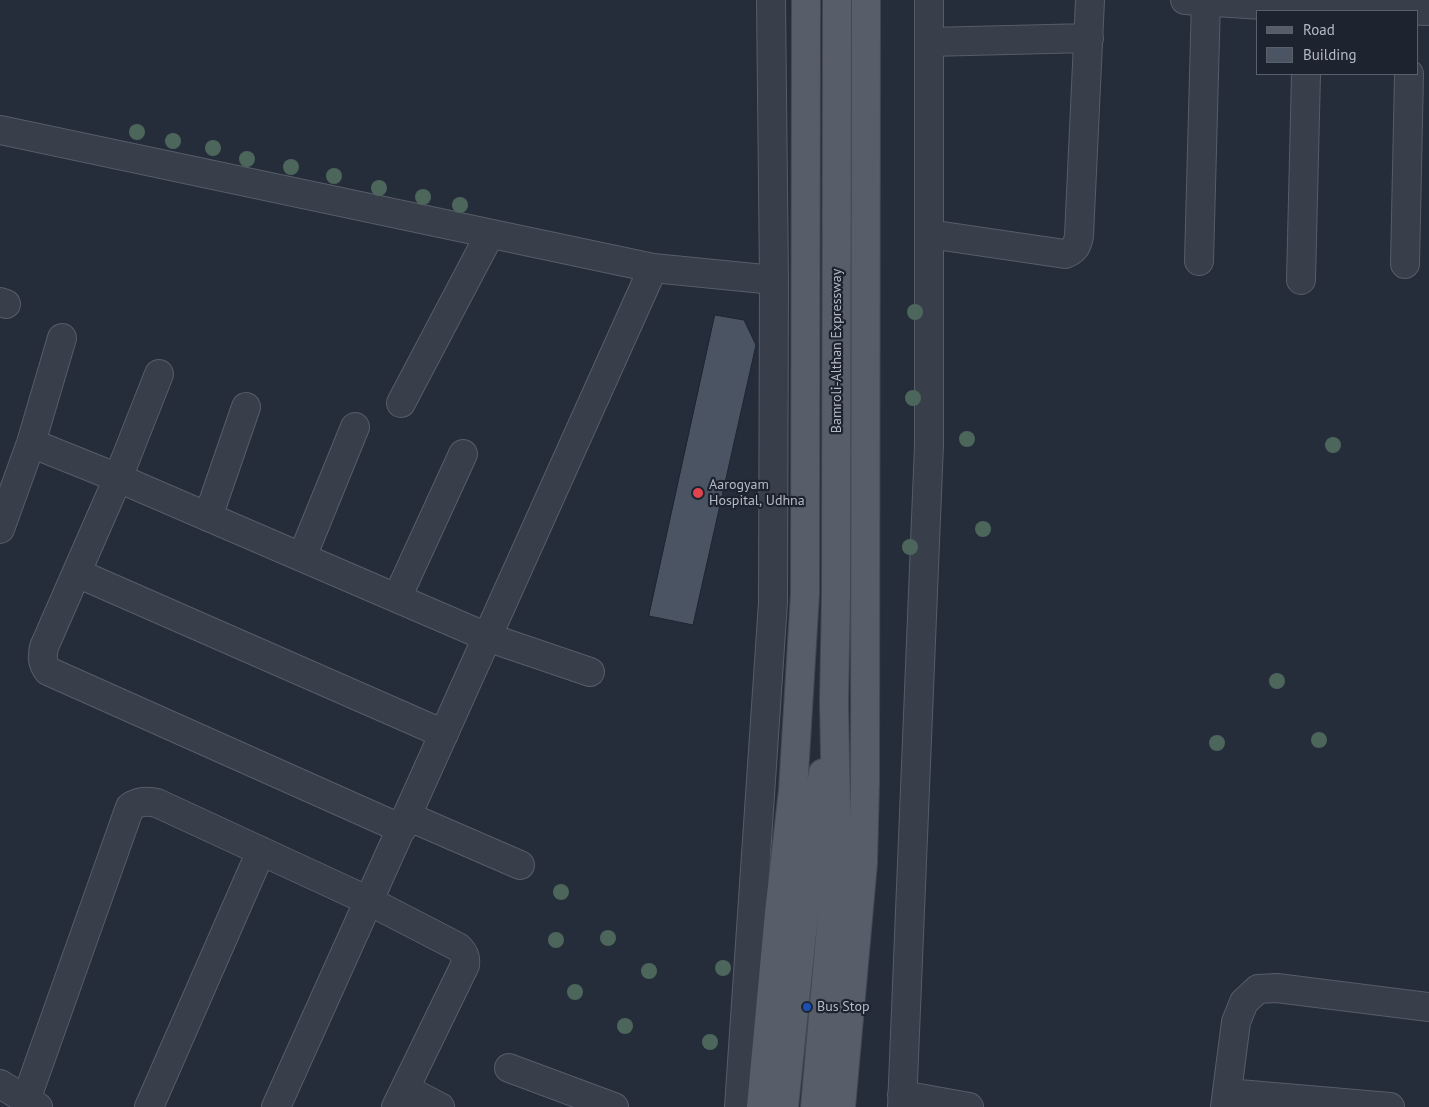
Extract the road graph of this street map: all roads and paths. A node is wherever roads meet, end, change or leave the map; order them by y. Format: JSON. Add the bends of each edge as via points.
{"nodes":[{"id":1,"x":771,"y":0,"type":"edge"},
{"id":2,"x":806,"y":0,"type":"edge"},
{"id":3,"x":837,"y":0,"type":"edge"},
{"id":4,"x":866,"y":0,"type":"edge"},
{"id":5,"x":929,"y":0,"type":"edge"},
{"id":6,"x":1090,"y":0,"type":"edge"},
{"id":7,"x":1199,"y":1,"type":"edge"},
{"id":8,"x":1308,"y":6,"type":"edge"},
{"id":9,"x":1416,"y":8,"type":"edge"},
{"id":10,"x":1089,"y":38,"type":"junction"},
{"id":11,"x":929,"y":42,"type":"junction"},
{"id":12,"x":1306,"y":75,"type":"edge"},
{"id":13,"x":1409,"y":75,"type":"edge"},
{"id":14,"x":0,"y":130,"type":"edge"},
{"id":15,"x":490,"y":234,"type":"junction"},
{"id":16,"x":929,"y":234,"type":"junction"},
{"id":17,"x":1199,"y":261,"type":"dead end"},
{"id":18,"x":1405,"y":264,"type":"dead end"},
{"id":19,"x":653,"y":268,"type":"junction"},
{"id":20,"x":774,"y":280,"type":"junction"},
{"id":21,"x":1301,"y":280,"type":"dead end"},
{"id":22,"x":62,"y":338,"type":"dead end"},
{"id":23,"x":159,"y":374,"type":"dead end"},
{"id":24,"x":401,"y":404,"type":"dead end"},
{"id":25,"x":246,"y":407,"type":"dead end"},
{"id":26,"x":355,"y":427,"type":"dead end"},
{"id":27,"x":31,"y":443,"type":"junction"},
{"id":28,"x":463,"y":454,"type":"dead end"},
{"id":29,"x":118,"y":478,"type":"junction"},
{"id":30,"x":208,"y":517,"type":"junction"},
{"id":31,"x":0,"y":529,"type":"edge"},
{"id":32,"x":302,"y":557,"type":"junction"},
{"id":33,"x":76,"y":573,"type":"junction"},
{"id":34,"x":397,"y":598,"type":"junction"},
{"id":35,"x":487,"y":637,"type":"junction"},
{"id":36,"x":590,"y":672,"type":"dead end"},
{"id":37,"x":834,"y":702,"type":"junction"},
{"id":38,"x":444,"y":734,"type":"junction"},
{"id":39,"x":404,"y":822,"type":"junction"},
{"id":40,"x":261,"y":851,"type":"junction"},
{"id":41,"x":520,"y":865,"type":"dead end"},
{"id":42,"x":369,"y":900,"type":"junction"},
{"id":43,"x":1429,"y":1007,"type":"edge"},
{"id":44,"x":509,"y":1068,"type":"dead end"},
{"id":45,"x":0,"y":1084,"type":"edge"},
{"id":46,"x":401,"y":1098,"type":"edge"},
{"id":47,"x":1226,"y":1100,"type":"edge"},
{"id":48,"x":902,"y":1101,"type":"edge"},
{"id":49,"x":32,"y":1103,"type":"edge"},
{"id":50,"x":149,"y":1107,"type":"edge"},
{"id":51,"x":276,"y":1107,"type":"edge"},
{"id":52,"x":440,"y":1107,"type":"edge"},
{"id":53,"x":614,"y":1107,"type":"edge"},
{"id":54,"x":738,"y":1107,"type":"edge"},
{"id":55,"x":762,"y":1107,"type":"edge"},
{"id":56,"x":784,"y":1107,"type":"edge"},
{"id":57,"x":815,"y":1107,"type":"edge"},
{"id":58,"x":841,"y":1107,"type":"edge"},
{"id":59,"x":969,"y":1107,"type":"edge"},
{"id":60,"x":1390,"y":1107,"type":"edge"}],
"edges":[{"from":1,"to":20,"type":"street"},
{"from":2,"to":55,"type":"main road","via":[[805,594],[793,790]]},
{"from":3,"to":37,"type":"main road","name":"Bamroli-Althan Expressway"},
{"from":4,"to":58,"type":"main road","via":[[865,784],[863,863]]},
{"from":5,"to":11,"type":"street"},
{"from":6,"to":10,"type":"street"},
{"from":7,"to":8,"type":"street"},
{"from":7,"to":17,"type":"street"},
{"from":8,"to":9,"type":"street"},
{"from":10,"to":11,"type":"street"},
{"from":10,"to":16,"type":"street","via":[[1077,246],[1065,254]]},
{"from":11,"to":16,"type":"street"},
{"from":12,"to":21,"type":"street"},
{"from":13,"to":18,"type":"street"},
{"from":14,"to":15,"type":"street"},
{"from":15,"to":19,"type":"street"},
{"from":15,"to":24,"type":"street"},
{"from":16,"to":48,"type":"street","via":[[929,445]]},
{"from":19,"to":20,"type":"street"},
{"from":19,"to":35,"type":"street"},
{"from":20,"to":54,"type":"street","via":[[773,602]]},
{"from":22,"to":27,"type":"street"},
{"from":23,"to":29,"type":"street"},
{"from":25,"to":30,"type":"street"},
{"from":26,"to":32,"type":"street"},
{"from":27,"to":29,"type":"street"},
{"from":27,"to":31,"type":"street"},
{"from":28,"to":34,"type":"street"},
{"from":29,"to":30,"type":"street"},
{"from":29,"to":33,"type":"street"},
{"from":30,"to":32,"type":"street"},
{"from":32,"to":34,"type":"street"},
{"from":33,"to":38,"type":"street"},
{"from":33,"to":39,"type":"street","via":[[44,647],[43,664],[48,671]]},
{"from":34,"to":35,"type":"street"},
{"from":35,"to":36,"type":"street"},
{"from":35,"to":38,"type":"street"},
{"from":37,"to":56,"type":"main road","via":[[810,855]]},
{"from":37,"to":57,"type":"main road","via":[[838,859]]},
{"from":38,"to":39,"type":"street"},
{"from":39,"to":41,"type":"street"},
{"from":39,"to":42,"type":"street"},
{"from":40,"to":42,"type":"street"},
{"from":40,"to":49,"type":"street","via":[[157,803],[138,802],[130,808]]},
{"from":40,"to":50,"type":"street"},
{"from":42,"to":46,"type":"street","via":[[458,947],[466,958]]},
{"from":42,"to":51,"type":"street"},
{"from":43,"to":47,"type":"street","via":[[1278,988],[1258,990],[1244,1002],[1236,1022]]},
{"from":44,"to":53,"type":"street"},
{"from":45,"to":49,"type":"street"},
{"from":46,"to":52,"type":"street"},
{"from":47,"to":60,"type":"street"},
{"from":48,"to":59,"type":"street"}]}
